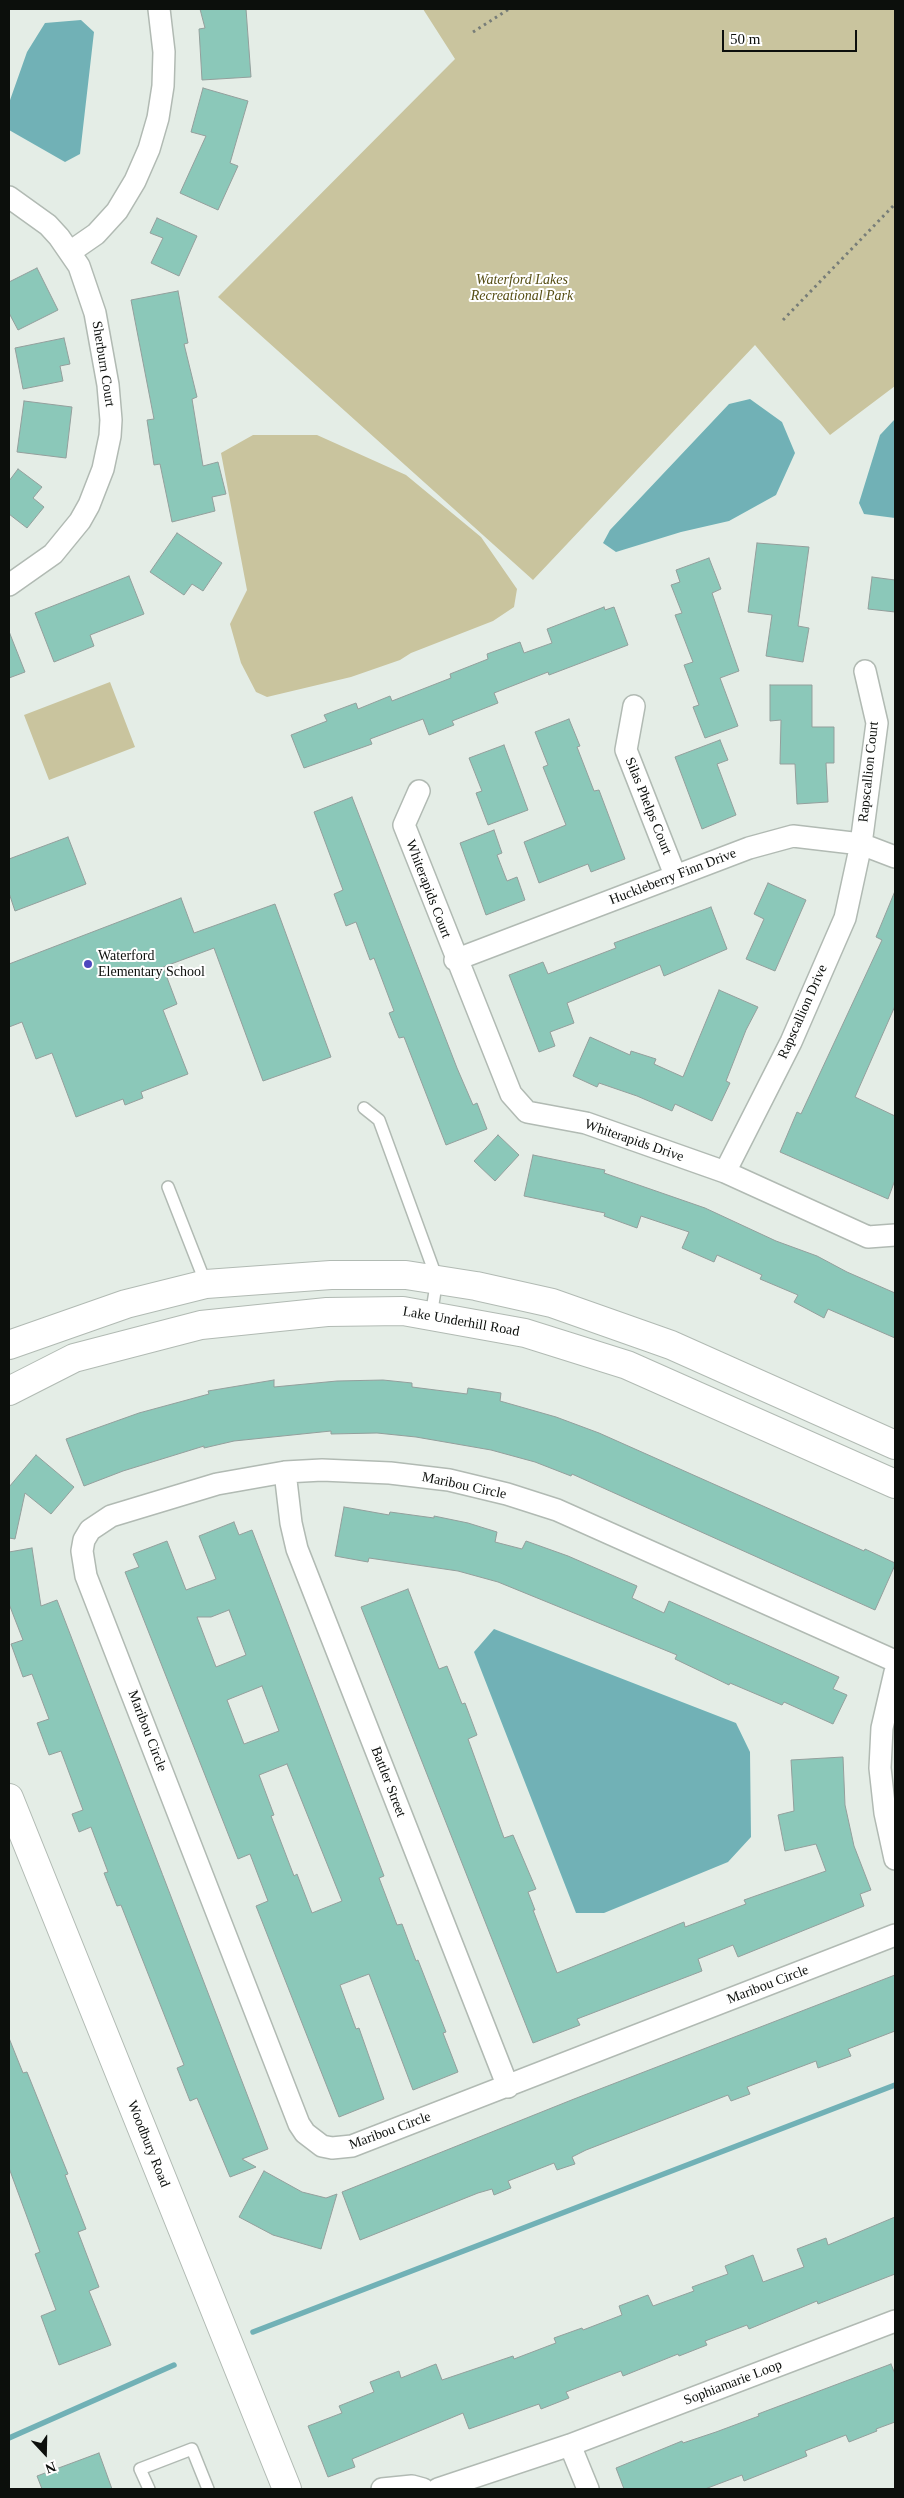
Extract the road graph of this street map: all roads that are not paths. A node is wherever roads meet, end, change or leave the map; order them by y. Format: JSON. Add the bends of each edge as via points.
{"nodes":[{"id":1,"x":159,"y":9,"type":"edge"},
{"id":2,"x":9,"y":197,"type":"edge"},
{"id":3,"x":70,"y":252,"type":"junction"},
{"id":4,"x":9,"y":585,"type":"edge"},
{"id":5,"x":866,"y":671,"type":"dead end"},
{"id":6,"x":634,"y":706,"type":"dead end"},
{"id":7,"x":419,"y":791,"type":"dead end"},
{"id":8,"x":861,"y":844,"type":"junction"},
{"id":9,"x":895,"y":857,"type":"edge"},
{"id":10,"x":675,"y":876,"type":"junction"},
{"id":11,"x":455,"y":960,"type":"junction"},
{"id":12,"x":364,"y":1108,"type":"dead end"},
{"id":13,"x":726,"y":1172,"type":"junction"},
{"id":14,"x":168,"y":1188,"type":"dead end"},
{"id":15,"x":895,"y":1235,"type":"edge"},
{"id":16,"x":437,"y":1279,"type":"junction"},
{"id":17,"x":206,"y":1284,"type":"junction"},
{"id":18,"x":431,"y":1316,"type":"junction"},
{"id":19,"x":9,"y":1345,"type":"edge"},
{"id":20,"x":9,"y":1391,"type":"edge"},
{"id":21,"x":895,"y":1445,"type":"edge"},
{"id":22,"x":285,"y":1472,"type":"junction"},
{"id":23,"x":895,"y":1484,"type":"edge"},
{"id":24,"x":895,"y":1661,"type":"edge"},
{"id":25,"x":895,"y":1672,"type":"edge"},
{"id":26,"x":9,"y":1798,"type":"edge"},
{"id":27,"x":895,"y":1859,"type":"edge"},
{"id":28,"x":895,"y":1935,"type":"edge"},
{"id":29,"x":508,"y":2087,"type":"junction"},
{"id":30,"x":895,"y":2320,"type":"edge"},
{"id":31,"x":570,"y":2444,"type":"junction"},
{"id":32,"x":148,"y":2489,"type":"edge"},
{"id":33,"x":208,"y":2489,"type":"edge"},
{"id":34,"x":287,"y":2489,"type":"edge"},
{"id":35,"x":382,"y":2489,"type":"edge"},
{"id":36,"x":422,"y":2489,"type":"edge"},
{"id":37,"x":438,"y":2489,"type":"edge"},
{"id":38,"x":588,"y":2489,"type":"edge"}],
"edges":[{"from":1,"to":3,"type":"street","via":[[164,52],[163,86],[149,149],[117,211],[96,234]]},
{"from":2,"to":3,"type":"street","name":"Sherburn Court","via":[[48,225]]},
{"from":3,"to":4,"type":"street","name":"Sherburn Court","via":[[86,282],[95,313],[108,385],[110,436],[97,487],[80,521],[53,554]]},
{"from":5,"to":8,"type":"street","name":"Rapscallion Court","via":[[877,723]]},
{"from":6,"to":10,"type":"street","name":"Silas Phelps Court","via":[[626,750]]},
{"from":7,"to":11,"type":"street","name":"Whiterapids Court","via":[[404,825]]},
{"from":8,"to":9,"type":"street","name":"Huckleberry Finn Drive"},
{"from":8,"to":10,"type":"street","name":"Huckleberry Finn Drive","via":[[793,836],[749,848]]},
{"from":8,"to":13,"type":"street","name":"Rapscallion Drive","via":[[845,918],[791,1042]]},
{"from":10,"to":11,"type":"street","name":"Huckleberry Finn Drive"},
{"from":11,"to":13,"type":"street","name":"Whiterapids Drive","via":[[511,1094],[527,1112],[586,1123]]},
{"from":12,"to":16,"type":"lane","via":[[378,1120]]},
{"from":13,"to":15,"type":"street","name":"Whiterapids Drive","via":[[868,1237]]},
{"from":14,"to":17,"type":"lane"},
{"from":16,"to":17,"type":"street","via":[[406,1275],[331,1275]]},
{"from":16,"to":18,"type":"lane"},
{"from":16,"to":21,"type":"street","via":[[552,1303],[671,1344]]},
{"from":17,"to":19,"type":"street","via":[[126,1304]]},
{"from":18,"to":20,"type":"street","name":"Lake Underhill Road","via":[[403,1311],[327,1312],[200,1325],[90,1353]]},
{"from":18,"to":23,"type":"street","name":"Lake Underhill Road","via":[[525,1333],[626,1365]]},
{"from":22,"to":24,"type":"street","name":"Maribou Circle","via":[[355,1470],[420,1476],[464,1483],[533,1502]]},
{"from":22,"to":29,"type":"street","name":"Battler Street","via":[[297,1549]]},
{"from":22,"to":29,"type":"street","name":"Maribou Circle","via":[[217,1484],[111,1516],[90,1530],[84,1540],[82,1552],[86,1576],[299,2124],[306,2133],[322,2146],[352,2146]]},
{"from":25,"to":27,"type":"street","via":[[882,1728],[880,1768]]},
{"from":26,"to":34,"type":"street","name":"Woodbury Road"},
{"from":28,"to":29,"type":"street","name":"Maribou Circle"},
{"from":30,"to":31,"type":"street","name":"Sophiamarie Loop"},
{"from":31,"to":37,"type":"street","name":"Sophiamarie Loop"},
{"from":31,"to":38,"type":"street"},
{"from":32,"to":33,"type":"lane","via":[[140,2469],[192,2448]]},
{"from":35,"to":36,"type":"street","via":[[412,2486]]}]}
